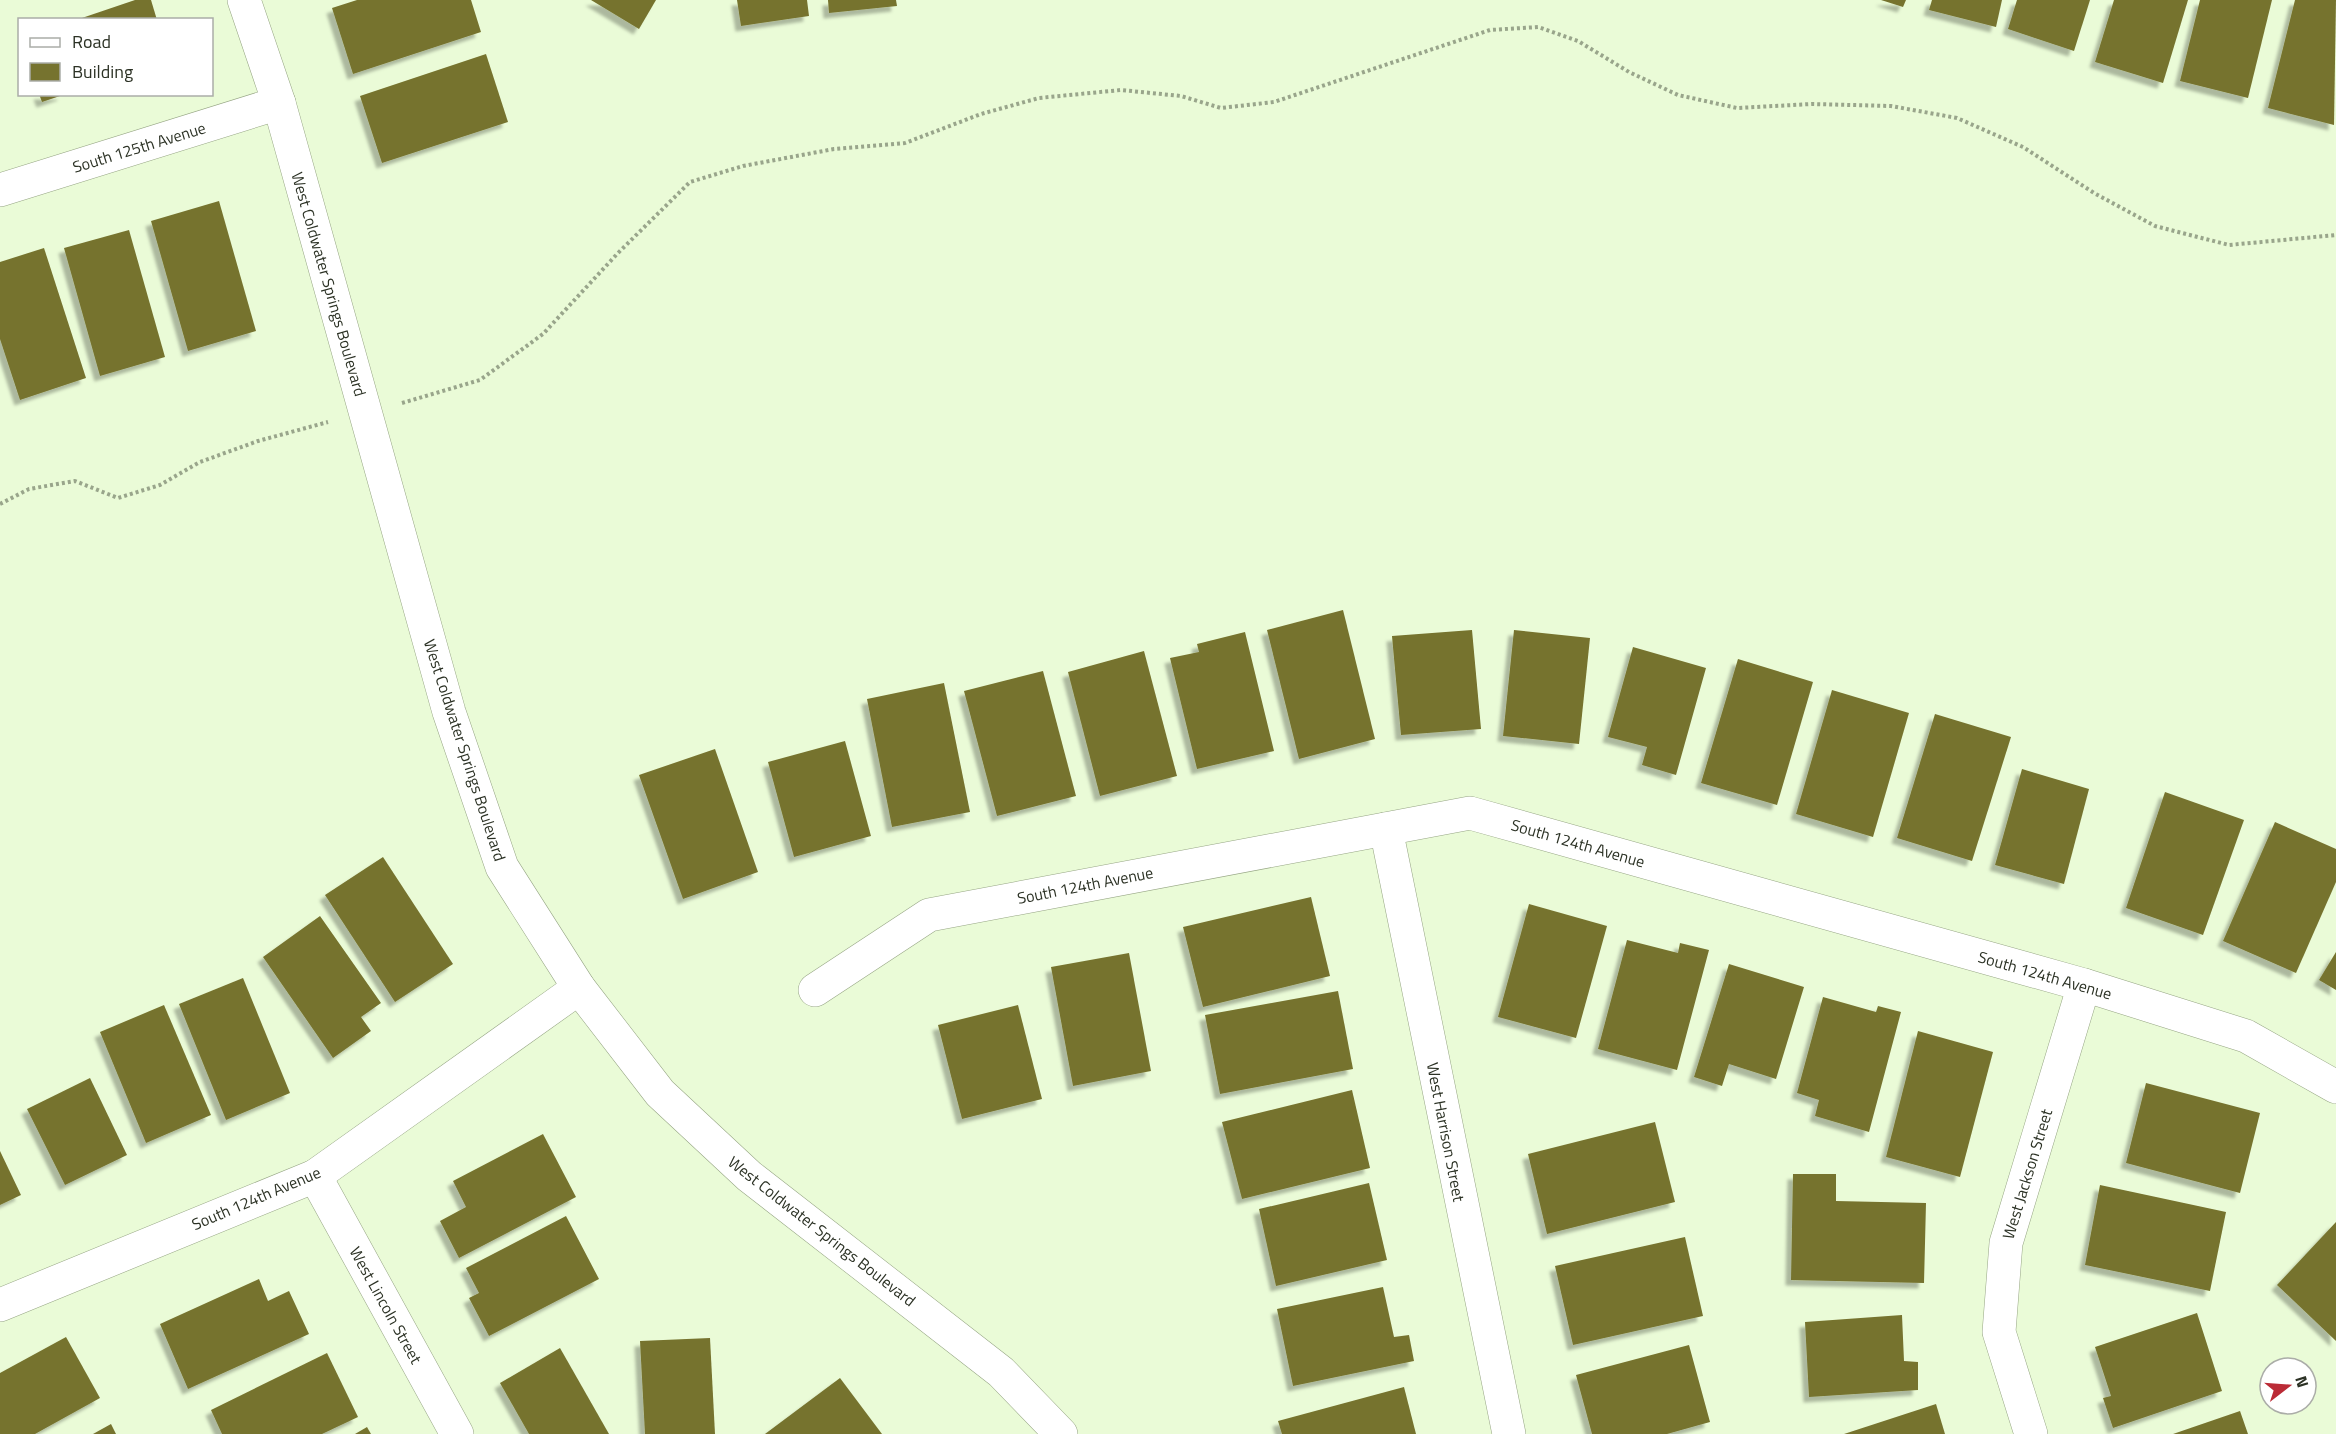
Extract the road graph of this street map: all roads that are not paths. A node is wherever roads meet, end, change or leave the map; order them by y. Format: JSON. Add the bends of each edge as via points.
{"nodes":[{"id":1,"x":244,"y":0,"type":"edge"},
{"id":2,"x":279,"y":103,"type":"junction"},
{"id":3,"x":0,"y":190,"type":"edge"},
{"id":4,"x":1386,"y":829,"type":"junction"},
{"id":5,"x":2084,"y":986,"type":"junction"},
{"id":6,"x":579,"y":988,"type":"junction"},
{"id":7,"x":815,"y":990,"type":"dead end"},
{"id":8,"x":2336,"y":1087,"type":"edge"},
{"id":9,"x":315,"y":1176,"type":"junction"},
{"id":10,"x":0,"y":1305,"type":"edge"},
{"id":11,"x":457,"y":1434,"type":"edge"},
{"id":12,"x":1061,"y":1434,"type":"edge"},
{"id":13,"x":1509,"y":1434,"type":"edge"},
{"id":14,"x":2031,"y":1434,"type":"edge"}],
"edges":[{"from":1,"to":2,"type":"street","name":"West Coldwater Springs Boulevard"},
{"from":2,"to":3,"type":"street","name":"South 125th Avenue"},
{"from":2,"to":6,"type":"street","name":"West Coldwater Springs Boulevard","via":[[449,712],[502,867]]},
{"from":4,"to":5,"type":"street","name":"South 124th Avenue","via":[[1470,813]]},
{"from":4,"to":7,"type":"street","name":"South 124th Avenue","via":[[929,915]]},
{"from":4,"to":13,"type":"street","name":"West Harrison Street"},
{"from":5,"to":8,"type":"street","name":"South 124th Avenue","via":[[2246,1036]]},
{"from":5,"to":14,"type":"street","name":"West Jackson Street","via":[[2006,1243],[1999,1332]]},
{"from":6,"to":9,"type":"street","name":"South 124th Avenue"},
{"from":6,"to":12,"type":"street","name":"West Coldwater Springs Boulevard","via":[[660,1093],[748,1176],[1001,1372]]},
{"from":9,"to":10,"type":"street","name":"South 124th Avenue"},
{"from":9,"to":11,"type":"street","name":"West Lincoln Street"}]}
